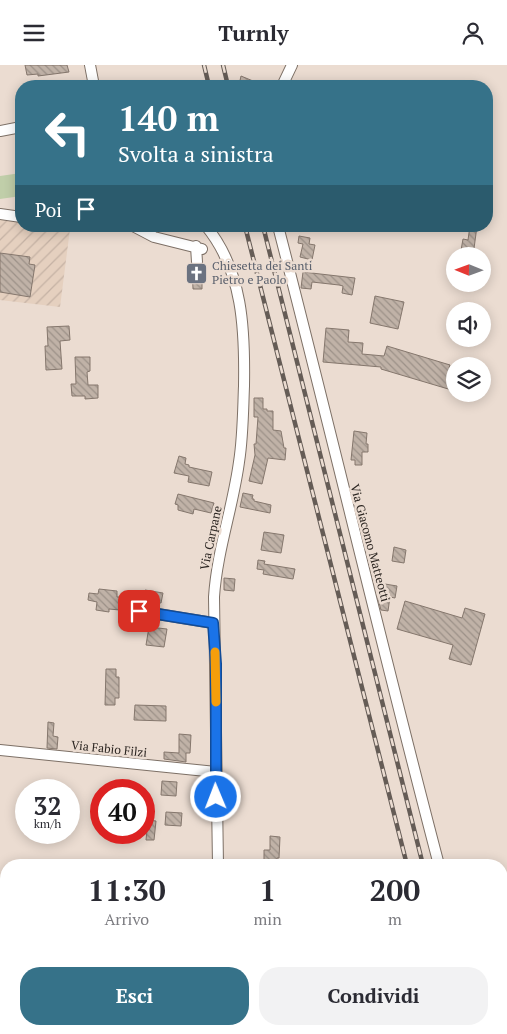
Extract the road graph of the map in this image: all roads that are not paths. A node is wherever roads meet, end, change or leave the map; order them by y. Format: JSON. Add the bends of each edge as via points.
{"nodes":[{"id":1,"x":90,"y":65,"type":"edge"},
{"id":2,"x":292,"y":65,"type":"edge"},
{"id":3,"x":93,"y":80,"type":"edge"},
{"id":4,"x":285,"y":80,"type":"edge"},
{"id":5,"x":15,"y":128,"type":"edge"},
{"id":6,"x":0,"y":131,"type":"edge"},
{"id":7,"x":0,"y":213,"type":"edge"},
{"id":8,"x":15,"y":216,"type":"edge"},
{"id":9,"x":144,"y":232,"type":"edge"},
{"id":10,"x":210,"y":232,"type":"edge"},
{"id":11,"x":280,"y":232,"type":"edge"},
{"id":12,"x":197,"y":262,"type":"dead end"},
{"id":13,"x":139,"y":611,"type":"dead end"},
{"id":14,"x":213,"y":623,"type":"junction"},
{"id":15,"x":0,"y":750,"type":"edge"},
{"id":16,"x":216,"y":772,"type":"junction"},
{"id":17,"x":218,"y":859,"type":"edge"},
{"id":18,"x":437,"y":859,"type":"edge"}],
"edges":[{"from":1,"to":3,"type":"street"},
{"from":2,"to":4,"type":"street"},
{"from":5,"to":6,"type":"street"},
{"from":7,"to":8,"type":"street"},
{"from":9,"to":12,"type":"street","via":[[175,243],[199,247]]},
{"from":10,"to":14,"type":"street","name":"Via Carpane","via":[[230,265],[242,316],[244,347],[241,450],[217,567]]},
{"from":11,"to":18,"type":"street","name":"Via Giacomo Matteotti"},
{"from":13,"to":14,"type":"street"},
{"from":14,"to":16,"type":"street","name":"Via Carpane"},
{"from":15,"to":16,"type":"street","name":"Via Fabio Filzi"},
{"from":16,"to":17,"type":"street","name":"Via Carpane"}]}
